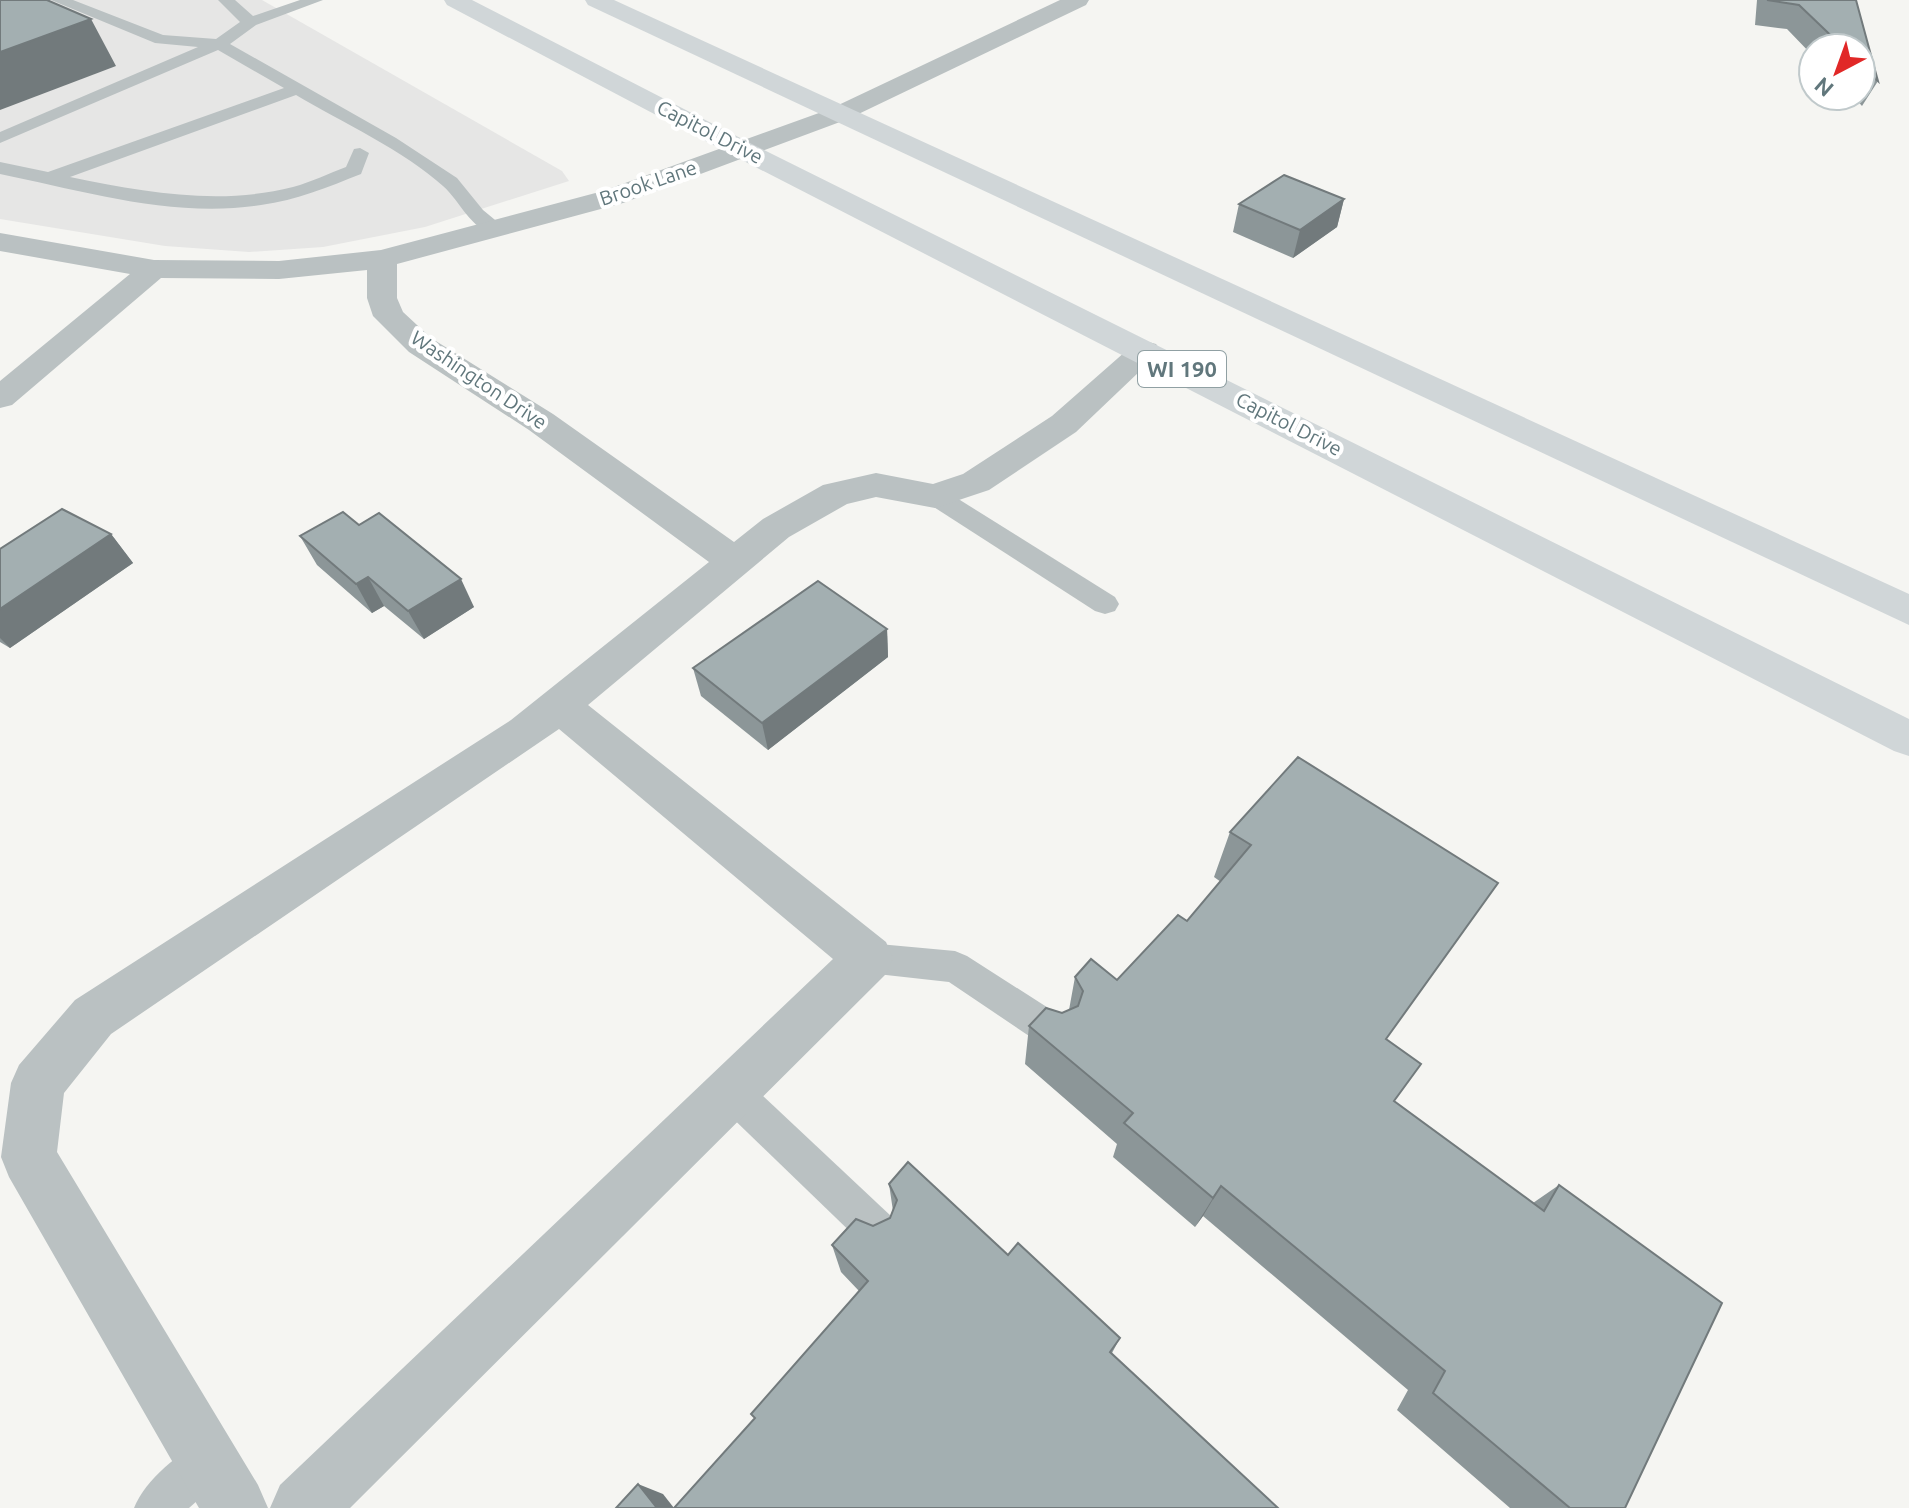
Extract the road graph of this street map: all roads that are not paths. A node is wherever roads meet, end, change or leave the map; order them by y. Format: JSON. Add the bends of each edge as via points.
{"nodes":[{"id":1,"x":59,"y":0,"type":"edge"},
{"id":2,"x":226,"y":0,"type":"edge"},
{"id":3,"x":315,"y":0,"type":"edge"},
{"id":4,"x":455,"y":0,"type":"edge"},
{"id":5,"x":596,"y":0,"type":"edge"},
{"id":6,"x":1078,"y":0,"type":"edge"},
{"id":7,"x":250,"y":22,"type":"junction"},
{"id":8,"x":219,"y":44,"type":"junction"},
{"id":9,"x":298,"y":89,"type":"junction"},
{"id":10,"x":839,"y":114,"type":"junction"},
{"id":11,"x":0,"y":138,"type":"edge"},
{"id":12,"x":390,"y":142,"type":"junction"},
{"id":13,"x":743,"y":150,"type":"junction"},
{"id":14,"x":360,"y":153,"type":"junction"},
{"id":15,"x":326,"y":165,"type":"dead end"},
{"id":16,"x":0,"y":168,"type":"edge"},
{"id":17,"x":51,"y":177,"type":"junction"},
{"id":18,"x":293,"y":178,"type":"dead end"},
{"id":19,"x":230,"y":201,"type":"junction"},
{"id":20,"x":496,"y":229,"type":"junction"},
{"id":21,"x":0,"y":242,"type":"edge"},
{"id":22,"x":382,"y":259,"type":"junction"},
{"id":23,"x":154,"y":269,"type":"junction"},
{"id":24,"x":1145,"y":351,"type":"junction"},
{"id":25,"x":0,"y":398,"type":"edge"},
{"id":26,"x":935,"y":496,"type":"junction"},
{"id":27,"x":735,"y":562,"type":"junction"},
{"id":28,"x":1105,"y":604,"type":"dead end"},
{"id":29,"x":1909,"y":611,"type":"edge"},
{"id":30,"x":558,"y":704,"type":"junction"},
{"id":31,"x":1909,"y":739,"type":"edge"},
{"id":32,"x":868,"y":958,"type":"junction"},
{"id":33,"x":1054,"y":1032,"type":"edge"},
{"id":34,"x":731,"y":1091,"type":"junction"},
{"id":35,"x":878,"y":1231,"type":"edge"},
{"id":36,"x":208,"y":1461,"type":"junction"},
{"id":37,"x":156,"y":1508,"type":"edge"},
{"id":38,"x":235,"y":1508,"type":"edge"},
{"id":39,"x":303,"y":1508,"type":"edge"}],
"edges":[{"from":1,"to":8,"type":"lane","via":[[161,40]]},
{"from":2,"to":7,"type":"lane"},
{"from":3,"to":7,"type":"lane"},
{"from":4,"to":13,"type":"main road","name":"Capitol Drive","number":"WI 190"},
{"from":5,"to":10,"type":"main road"},
{"from":6,"to":10,"type":"street","name":"Brook Lane"},
{"from":7,"to":8,"type":"lane"},
{"from":8,"to":9,"type":"lane"},
{"from":8,"to":11,"type":"lane"},
{"from":9,"to":12,"type":"lane"},
{"from":9,"to":17,"type":"lane"},
{"from":10,"to":13,"type":"street","name":"Brook Lane"},
{"from":10,"to":29,"type":"main road"},
{"from":12,"to":14,"type":"lane"},
{"from":12,"to":20,"type":"lane","via":[[450,182]]},
{"from":13,"to":20,"type":"street","name":"Brook Lane","via":[[613,197]]},
{"from":13,"to":24,"type":"main road","name":"Capitol Drive","number":"WI 190"},
{"from":14,"to":15,"type":"lane"},
{"from":14,"to":19,"type":"lane","via":[[354,170],[297,192]]},
{"from":16,"to":17,"type":"lane"},
{"from":17,"to":19,"type":"lane","via":[[185,203]]},
{"from":18,"to":19,"type":"lane"},
{"from":20,"to":22,"type":"street","name":"Brook Lane"},
{"from":21,"to":23,"type":"street"},
{"from":22,"to":23,"type":"street","via":[[279,270]]},
{"from":22,"to":27,"type":"street","name":"Washington Drive","via":[[382,298],[389,316],[420,345],[541,422]]},
{"from":23,"to":25,"type":"street"},
{"from":24,"to":26,"type":"street","via":[[1064,424],[976,482]]},
{"from":24,"to":31,"type":"main road","name":"Capitol Drive","number":"WI 190"},
{"from":26,"to":27,"type":"street","via":[[876,485],[836,494],[776,528]]},
{"from":26,"to":28,"type":"lane"},
{"from":27,"to":30,"type":"street"},
{"from":30,"to":32,"type":"street"},
{"from":30,"to":36,"type":"street","via":[[526,732],[93,1017],[38,1083],[29,1157]]},
{"from":32,"to":33,"type":"lane","via":[[955,967]]},
{"from":32,"to":34,"type":"street"},
{"from":34,"to":35,"type":"lane"},
{"from":34,"to":39,"type":"street"},
{"from":36,"to":37,"type":"lane"},
{"from":36,"to":38,"type":"street"}]}
